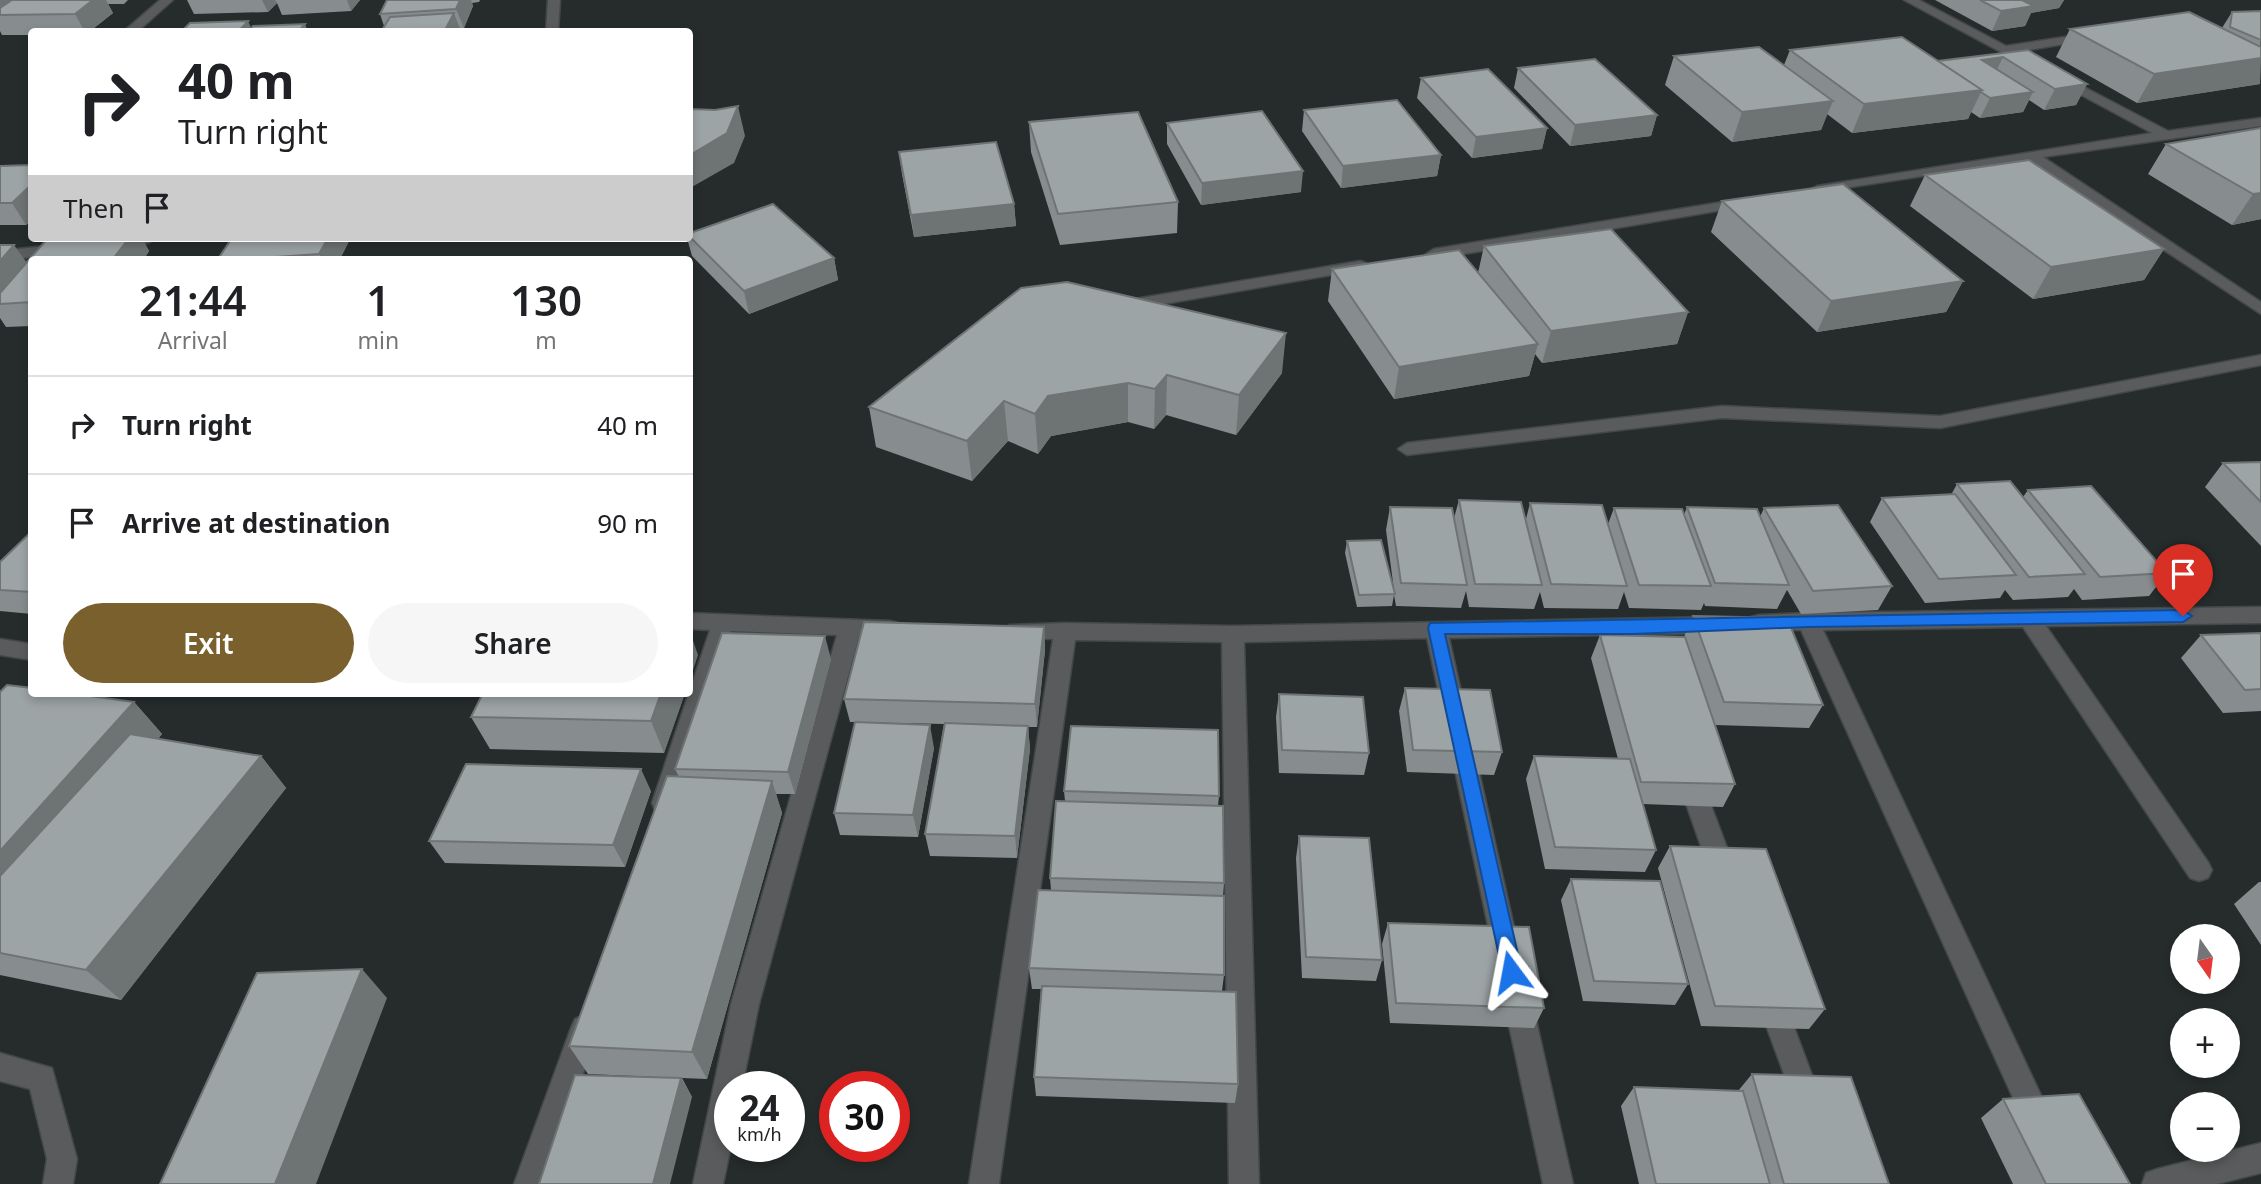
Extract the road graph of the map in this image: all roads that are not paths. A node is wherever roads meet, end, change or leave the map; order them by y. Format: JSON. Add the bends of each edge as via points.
{"nodes":[{"id":1,"x":167,"y":0,"type":"edge"},
{"id":2,"x":554,"y":0,"type":"edge"},
{"id":3,"x":1910,"y":0,"type":"edge"},
{"id":4,"x":133,"y":28,"type":"edge"},
{"id":5,"x":552,"y":28,"type":"edge"},
{"id":6,"x":2111,"y":32,"type":"edge"},
{"id":7,"x":2005,"y":50,"type":"junction"},
{"id":8,"x":2261,"y":122,"type":"edge"},
{"id":9,"x":2167,"y":136,"type":"junction"},
{"id":10,"x":2030,"y":155,"type":"junction"},
{"id":11,"x":1798,"y":194,"type":"edge"},
{"id":12,"x":1758,"y":200,"type":"edge"},
{"id":13,"x":116,"y":242,"type":"edge"},
{"id":14,"x":0,"y":256,"type":"edge"},
{"id":15,"x":1417,"y":257,"type":"edge"},
{"id":16,"x":1376,"y":264,"type":"edge"},
{"id":17,"x":1104,"y":309,"type":"edge"},
{"id":18,"x":2261,"y":309,"type":"edge"},
{"id":19,"x":2261,"y":360,"type":"edge"},
{"id":20,"x":1407,"y":449,"type":"dead end"},
{"id":21,"x":2261,"y":615,"type":"edge"},
{"id":22,"x":2029,"y":618,"type":"junction"},
{"id":23,"x":693,"y":621,"type":"edge"},
{"id":24,"x":1808,"y":621,"type":"junction"},
{"id":25,"x":723,"y":622,"type":"junction"},
{"id":26,"x":850,"y":628,"type":"junction"},
{"id":27,"x":1436,"y":628,"type":"junction"},
{"id":28,"x":1633,"y":628,"type":"junction"},
{"id":29,"x":912,"y":629,"type":"edge"},
{"id":30,"x":995,"y":630,"type":"edge"},
{"id":31,"x":1065,"y":631,"type":"junction"},
{"id":32,"x":1233,"y":634,"type":"junction"},
{"id":33,"x":0,"y":647,"type":"edge"},
{"id":34,"x":28,"y":651,"type":"edge"},
{"id":35,"x":1643,"y":654,"type":"edge"},
{"id":36,"x":1681,"y":757,"type":"edge"},
{"id":37,"x":654,"y":832,"type":"edge"},
{"id":38,"x":2199,"y":870,"type":"dead end"},
{"id":39,"x":1734,"y":900,"type":"edge"},
{"id":40,"x":1762,"y":977,"type":"edge"},
{"id":41,"x":591,"y":1010,"type":"edge"},
{"id":42,"x":0,"y":1067,"type":"edge"},
{"id":43,"x":1814,"y":1119,"type":"edge"},
{"id":44,"x":2050,"y":1146,"type":"edge"},
{"id":45,"x":2261,"y":1158,"type":"edge"},
{"id":46,"x":58,"y":1184,"type":"edge"},
{"id":47,"x":529,"y":1184,"type":"edge"},
{"id":48,"x":708,"y":1184,"type":"edge"},
{"id":49,"x":984,"y":1184,"type":"edge"},
{"id":50,"x":1244,"y":1184,"type":"edge"},
{"id":51,"x":1558,"y":1184,"type":"edge"},
{"id":52,"x":2157,"y":1184,"type":"edge"}],
"edges":[{"from":1,"to":4,"type":"street"},
{"from":2,"to":5,"type":"street"},
{"from":3,"to":7,"type":"street"},
{"from":6,"to":7,"type":"street"},
{"from":7,"to":9,"type":"street"},
{"from":8,"to":9,"type":"street"},
{"from":9,"to":10,"type":"street"},
{"from":10,"to":11,"type":"street"},
{"from":10,"to":18,"type":"street"},
{"from":12,"to":15,"type":"street"},
{"from":13,"to":14,"type":"street"},
{"from":16,"to":17,"type":"street"},
{"from":19,"to":20,"type":"street","via":[[1940,422],[1722,412]]},
{"from":21,"to":22,"type":"street"},
{"from":22,"to":24,"type":"street"},
{"from":22,"to":38,"type":"street"},
{"from":23,"to":25,"type":"street"},
{"from":24,"to":28,"type":"street"},
{"from":24,"to":44,"type":"street"},
{"from":25,"to":26,"type":"street"},
{"from":25,"to":37,"type":"street"},
{"from":26,"to":29,"type":"street"},
{"from":26,"to":48,"type":"street","via":[[745,1004]]},
{"from":27,"to":28,"type":"street"},
{"from":27,"to":32,"type":"street"},
{"from":27,"to":51,"type":"street"},
{"from":28,"to":35,"type":"street"},
{"from":30,"to":31,"type":"street"},
{"from":31,"to":32,"type":"street"},
{"from":31,"to":49,"type":"street"},
{"from":32,"to":50,"type":"street"},
{"from":33,"to":34,"type":"street"},
{"from":36,"to":39,"type":"street"},
{"from":40,"to":43,"type":"street"},
{"from":41,"to":47,"type":"street"},
{"from":42,"to":46,"type":"street","via":[[42,1077],[62,1159]]},
{"from":45,"to":52,"type":"street"}]}
